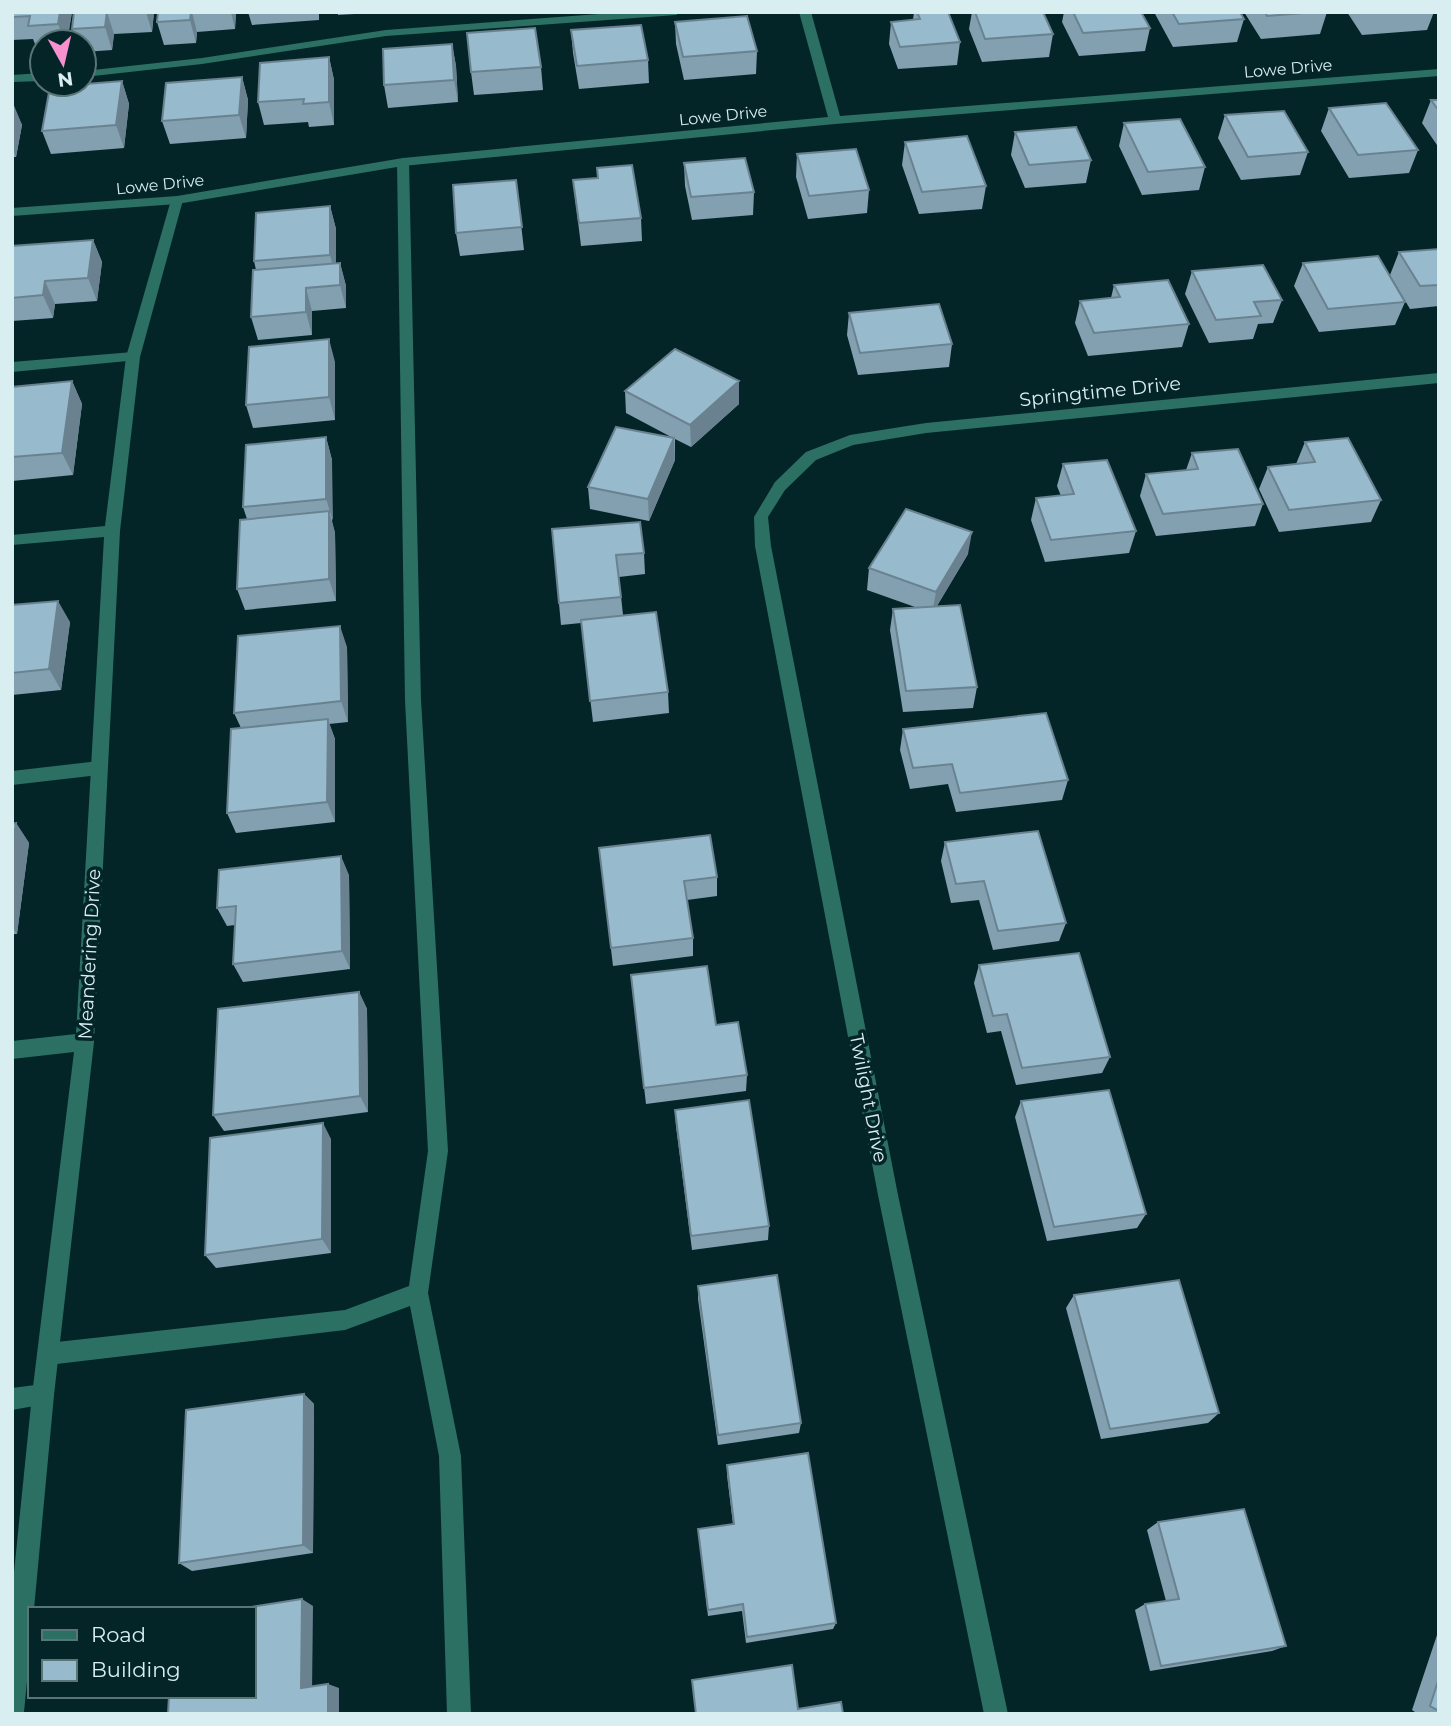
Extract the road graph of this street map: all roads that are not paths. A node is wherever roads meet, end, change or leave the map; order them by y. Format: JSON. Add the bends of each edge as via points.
{"nodes":[{"id":1,"x":676,"y":12,"type":"edge"},
{"id":2,"x":805,"y":12,"type":"edge"},
{"id":3,"x":98,"y":72,"type":"edge"},
{"id":4,"x":1439,"y":72,"type":"edge"},
{"id":5,"x":835,"y":120,"type":"junction"},
{"id":6,"x":403,"y":162,"type":"junction"},
{"id":7,"x":177,"y":200,"type":"junction"},
{"id":8,"x":12,"y":212,"type":"edge"},
{"id":9,"x":133,"y":357,"type":"junction"},
{"id":10,"x":12,"y":367,"type":"edge"},
{"id":11,"x":1439,"y":378,"type":"edge"},
{"id":12,"x":780,"y":486,"type":"joint"},
{"id":13,"x":112,"y":531,"type":"junction"},
{"id":14,"x":12,"y":540,"type":"edge"},
{"id":15,"x":99,"y":768,"type":"junction"},
{"id":16,"x":12,"y":778,"type":"edge"},
{"id":17,"x":85,"y":1042,"type":"junction"},
{"id":18,"x":12,"y":1050,"type":"edge"},
{"id":19,"x":418,"y":1293,"type":"junction"},
{"id":20,"x":48,"y":1354,"type":"junction"},
{"id":21,"x":43,"y":1395,"type":"junction"},
{"id":22,"x":12,"y":1399,"type":"edge"},
{"id":23,"x":12,"y":1712,"type":"edge"},
{"id":24,"x":459,"y":1714,"type":"edge"},
{"id":25,"x":996,"y":1714,"type":"edge"}],
"edges":[{"from":1,"to":3,"type":"street","via":[[386,33]]},
{"from":2,"to":5,"type":"street"},
{"from":4,"to":5,"type":"street","name":"Lowe Drive"},
{"from":5,"to":6,"type":"street","name":"Lowe Drive"},
{"from":6,"to":7,"type":"street","name":"Lowe Drive"},
{"from":6,"to":19,"type":"street","via":[[413,700],[438,1151]]},
{"from":7,"to":8,"type":"street","name":"Lowe Drive"},
{"from":7,"to":9,"type":"street","name":"Meandering Drive"},
{"from":9,"to":10,"type":"street"},
{"from":9,"to":13,"type":"street","name":"Meandering Drive"},
{"from":11,"to":12,"type":"street","name":"Springtime Drive","via":[[926,428],[850,440],[811,456]]},
{"from":12,"to":25,"type":"street","name":"Twilight Drive","via":[[761,517],[763,546],[888,1195]]},
{"from":13,"to":14,"type":"street"},
{"from":13,"to":15,"type":"street","name":"Meandering Drive"},
{"from":15,"to":16,"type":"street"},
{"from":15,"to":17,"type":"street","name":"Meandering Drive"},
{"from":17,"to":18,"type":"street"},
{"from":17,"to":20,"type":"street","name":"Meandering Drive"},
{"from":19,"to":20,"type":"street","via":[[345,1320]]},
{"from":19,"to":24,"type":"street","via":[[450,1456]]},
{"from":20,"to":21,"type":"street","name":"Meandering Drive"},
{"from":21,"to":22,"type":"street"},
{"from":21,"to":23,"type":"street","name":"Meandering Drive"}]}
